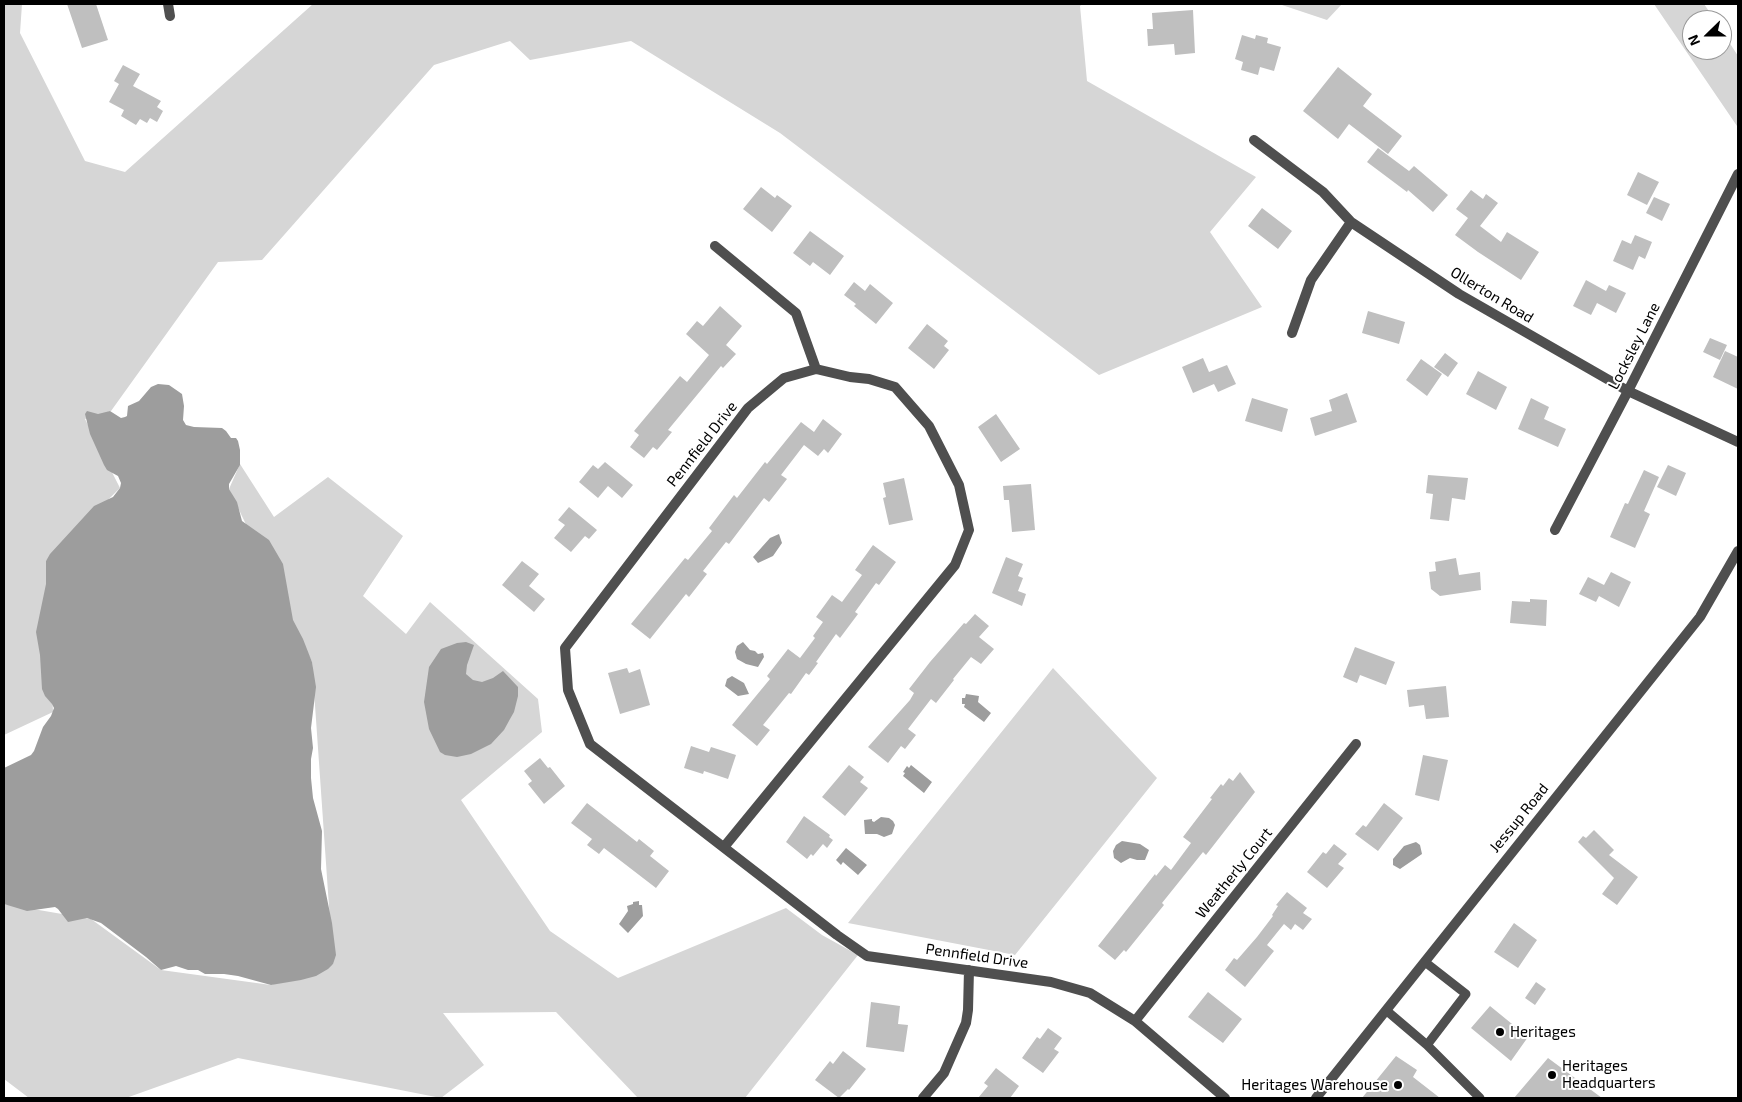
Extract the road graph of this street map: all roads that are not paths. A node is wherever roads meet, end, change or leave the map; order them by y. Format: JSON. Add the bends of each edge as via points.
{"nodes":[{"id":1,"x":168,"y":4,"type":"edge"},
{"id":2,"x":170,"y":16,"type":"dead end"},
{"id":3,"x":1254,"y":140,"type":"dead end"},
{"id":4,"x":1738,"y":174,"type":"edge"},
{"id":5,"x":1351,"y":222,"type":"junction"},
{"id":6,"x":715,"y":246,"type":"dead end"},
{"id":7,"x":1292,"y":333,"type":"dead end"},
{"id":8,"x":816,"y":369,"type":"junction"},
{"id":9,"x":1628,"y":391,"type":"junction"},
{"id":10,"x":1738,"y":442,"type":"edge"},
{"id":11,"x":1555,"y":530,"type":"dead end"},
{"id":12,"x":1738,"y":551,"type":"edge"},
{"id":13,"x":1356,"y":744,"type":"dead end"},
{"id":14,"x":724,"y":848,"type":"junction"},
{"id":15,"x":1425,"y":962,"type":"junction"},
{"id":16,"x":968,"y":970,"type":"junction"},
{"id":17,"x":1386,"y":1010,"type":"junction"},
{"id":18,"x":1135,"y":1021,"type":"junction"},
{"id":19,"x":1427,"y":1045,"type":"junction"},
{"id":20,"x":924,"y":1098,"type":"edge"},
{"id":21,"x":1226,"y":1098,"type":"edge"},
{"id":22,"x":1316,"y":1098,"type":"edge"},
{"id":23,"x":1480,"y":1098,"type":"edge"}],
"edges":[{"from":1,"to":2,"type":"street"},
{"from":3,"to":5,"type":"street","name":"Ollerton Road","via":[[1323,192]]},
{"from":4,"to":9,"type":"street","name":"Locksley Lane"},
{"from":5,"to":7,"type":"street","via":[[1311,280]]},
{"from":5,"to":9,"type":"street","name":"Ollerton Road","via":[[1459,294]]},
{"from":6,"to":8,"type":"street","via":[[796,313]]},
{"from":8,"to":14,"type":"street","name":"Pennfield Drive","via":[[895,386],[929,426],[959,486],[969,530],[955,565]]},
{"from":8,"to":14,"type":"street","name":"Pennfield Drive","via":[[784,378],[748,408],[565,648],[568,690],[590,744]]},
{"from":9,"to":10,"type":"street","name":"Ollerton Road"},
{"from":9,"to":11,"type":"street","name":"Locksley Lane"},
{"from":12,"to":15,"type":"street","name":"Jessup Road","via":[[1700,617]]},
{"from":13,"to":18,"type":"street","name":"Weatherly Court"},
{"from":14,"to":16,"type":"street","name":"Pennfield Drive","via":[[867,956]]},
{"from":15,"to":17,"type":"street","name":"Jessup Road"},
{"from":15,"to":19,"type":"lane","via":[[1466,994]]},
{"from":16,"to":18,"type":"street","name":"Pennfield Drive","via":[[1051,982],[1090,993]]},
{"from":16,"to":20,"type":"street","via":[[966,1023],[944,1072]]},
{"from":17,"to":19,"type":"lane"},
{"from":17,"to":22,"type":"street","name":"Jessup Road"},
{"from":18,"to":21,"type":"street","name":"Pennfield Drive"},
{"from":19,"to":23,"type":"lane"}]}
